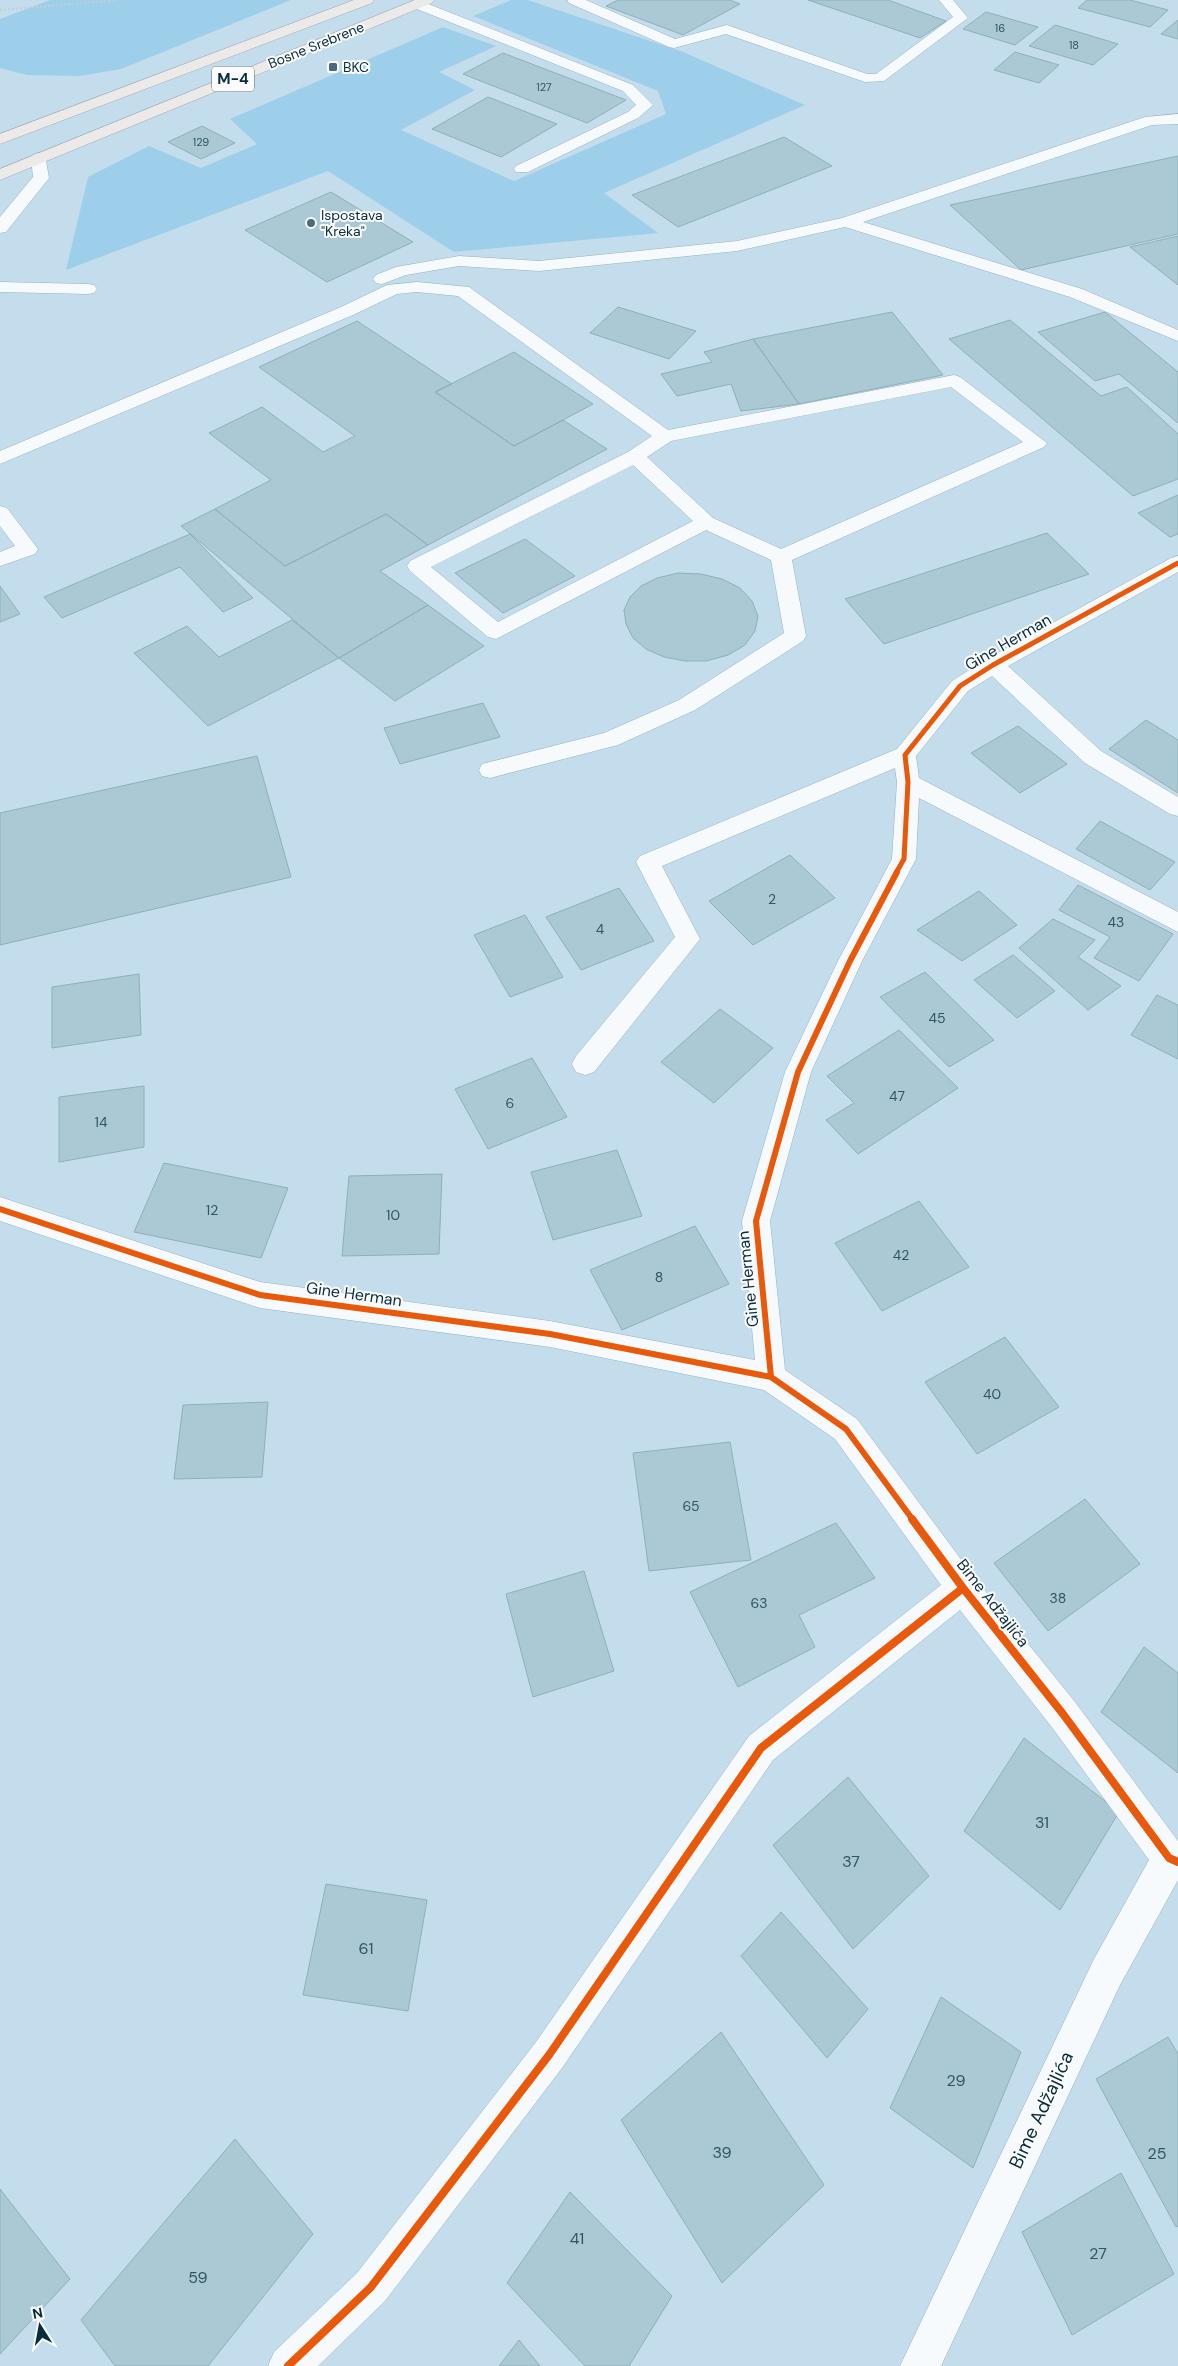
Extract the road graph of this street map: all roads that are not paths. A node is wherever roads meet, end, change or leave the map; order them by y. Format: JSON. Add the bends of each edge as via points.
{"nodes":[{"id":1,"x":367,"y":0,"type":"edge"},
{"id":2,"x":574,"y":0,"type":"edge"},
{"id":3,"x":946,"y":0,"type":"edge"},
{"id":4,"x":422,"y":2,"type":"edge"},
{"id":5,"x":1178,"y":119,"type":"edge"},
{"id":6,"x":3,"y":134,"type":"edge"},
{"id":7,"x":39,"y":158,"type":"junction"},
{"id":8,"x":522,"y":169,"type":"dead end"},
{"id":9,"x":0,"y":175,"type":"edge"},
{"id":10,"x":846,"y":222,"type":"junction"},
{"id":11,"x":0,"y":228,"type":"edge"},
{"id":12,"x":0,"y":287,"type":"edge"},
{"id":13,"x":88,"y":289,"type":"dead end"},
{"id":14,"x":340,"y":296,"type":"dead end"},
{"id":15,"x":1178,"y":336,"type":"edge"},
{"id":16,"x":665,"y":436,"type":"junction"},
{"id":17,"x":635,"y":456,"type":"junction"},
{"id":18,"x":0,"y":458,"type":"edge"},
{"id":19,"x":0,"y":512,"type":"edge"},
{"id":20,"x":706,"y":522,"type":"junction"},
{"id":21,"x":781,"y":557,"type":"junction"},
{"id":22,"x":0,"y":559,"type":"edge"},
{"id":23,"x":1178,"y":563,"type":"edge"},
{"id":24,"x":993,"y":665,"type":"junction"},
{"id":25,"x":905,"y":755,"type":"junction"},
{"id":26,"x":490,"y":770,"type":"dead end"},
{"id":27,"x":908,"y":782,"type":"junction"},
{"id":28,"x":1178,"y":808,"type":"edge"},
{"id":29,"x":1178,"y":923,"type":"edge"},
{"id":30,"x":585,"y":1064,"type":"dead end"},
{"id":31,"x":0,"y":1209,"type":"edge"},
{"id":32,"x":771,"y":1377,"type":"junction"},
{"id":33,"x":963,"y":1588,"type":"junction"},
{"id":34,"x":1174,"y":1860,"type":"edge"},
{"id":35,"x":288,"y":2366,"type":"edge"},
{"id":36,"x":920,"y":2366,"type":"edge"}],
"edges":[{"from":1,"to":6,"type":"main road","name":"Bosne Srebrene","number":"M-4"},
{"from":2,"to":3,"type":"street","via":[[674,44],[727,29],[865,78],[879,78],[961,18]]},
{"from":4,"to":7,"type":"main road","name":"Bosne Srebrene","number":"M-4"},
{"from":4,"to":8,"type":"street","via":[[628,88],[645,105],[633,115]]},
{"from":5,"to":10,"type":"street","via":[[1150,120]]},
{"from":6,"to":7,"type":"main road"},
{"from":7,"to":9,"type":"main road","number":"M-4"},
{"from":7,"to":11,"type":"street","via":[[41,178]]},
{"from":10,"to":14,"type":"street","via":[[737,246],[539,266],[459,261],[402,271]]},
{"from":10,"to":15,"type":"street","via":[[1076,293]]},
{"from":12,"to":13,"type":"street"},
{"from":16,"to":17,"type":"street"},
{"from":16,"to":18,"type":"street","via":[[463,291],[416,287],[393,289]]},
{"from":16,"to":21,"type":"street","via":[[954,381],[1037,443]]},
{"from":17,"to":20,"type":"street"},
{"from":17,"to":20,"type":"street","via":[[417,566],[496,632]]},
{"from":19,"to":22,"type":"street","via":[[28,549]]},
{"from":20,"to":21,"type":"street"},
{"from":21,"to":26,"type":"street","via":[[795,636],[687,705],[610,739]]},
{"from":23,"to":24,"type":"street","name":"Gine Herman"},
{"from":24,"to":25,"type":"street","name":"Gine Herman","via":[[960,686]]},
{"from":24,"to":28,"type":"street","via":[[1092,757]]},
{"from":25,"to":27,"type":"street","name":"Gine Herman"},
{"from":25,"to":30,"type":"street","name":"Gine Herman","via":[[648,862],[688,939]]},
{"from":27,"to":29,"type":"street"},
{"from":27,"to":32,"type":"street","name":"Gine Herman","via":[[904,859],[850,961],[798,1072],[756,1221]]},
{"from":31,"to":32,"type":"street","name":"Gine Herman","via":[[260,1295],[550,1334]]},
{"from":32,"to":33,"type":"street","name":"Bime Adžajlića","via":[[846,1429]]},
{"from":33,"to":34,"type":"street","name":"Bime Adžajlića"},
{"from":33,"to":35,"type":"street","via":[[762,1748],[549,2055],[377,2279]]},
{"from":34,"to":36,"type":"street","name":"Bime Adžajlića","via":[[1107,1972]]}]}
